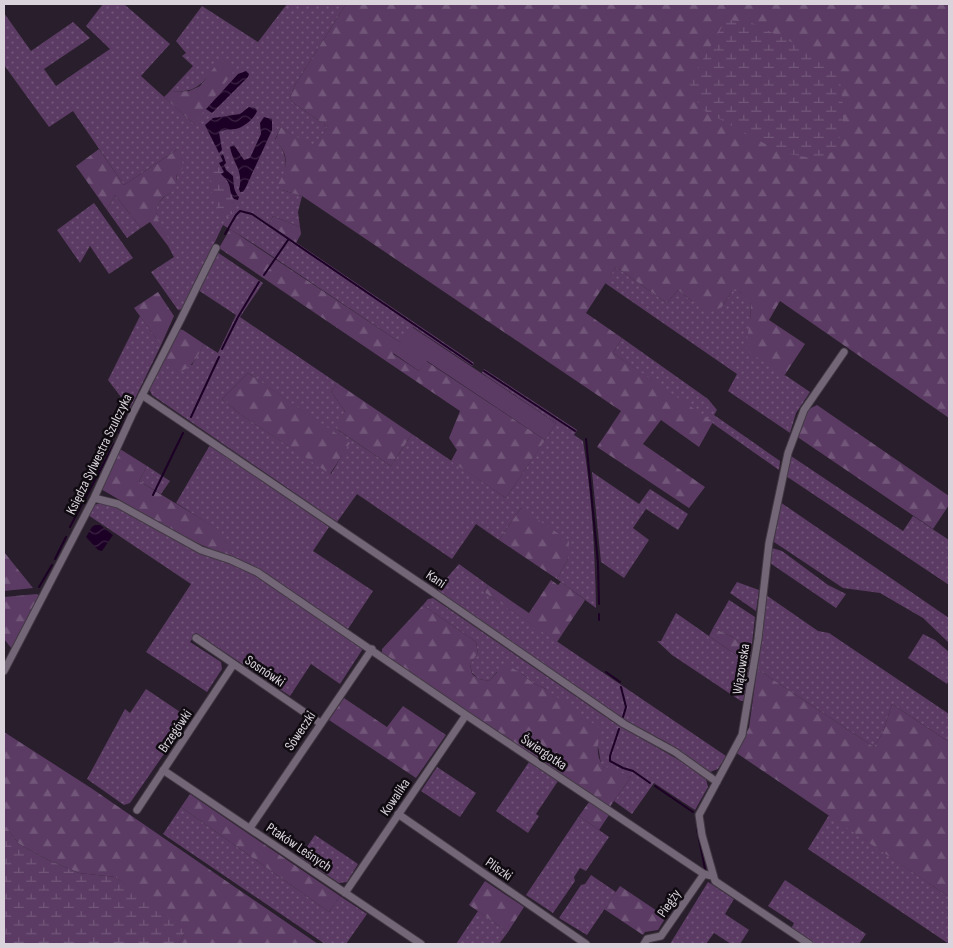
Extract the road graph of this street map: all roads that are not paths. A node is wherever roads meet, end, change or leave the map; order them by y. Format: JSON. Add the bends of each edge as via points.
{"nodes":[{"id":1,"x":216,"y":248,"type":"dead end"},
{"id":2,"x":844,"y":352,"type":"dead end"},
{"id":3,"x":142,"y":395,"type":"junction"},
{"id":4,"x":94,"y":498,"type":"junction"},
{"id":5,"x":196,"y":638,"type":"dead end"},
{"id":6,"x":372,"y":649,"type":"junction"},
{"id":7,"x":233,"y":665,"type":"junction"},
{"id":8,"x":4,"y":671,"type":"edge"},
{"id":9,"x":466,"y":715,"type":"junction"},
{"id":10,"x":320,"y":723,"type":"junction"},
{"id":11,"x":163,"y":770,"type":"junction"},
{"id":12,"x":717,"y":782,"type":"junction"},
{"id":13,"x":137,"y":810,"type":"dead end"},
{"id":14,"x":398,"y":814,"type":"junction"},
{"id":15,"x":250,"y":828,"type":"junction"},
{"id":16,"x":704,"y":874,"type":"junction"},
{"id":17,"x":712,"y":876,"type":"junction"},
{"id":18,"x":345,"y":893,"type":"junction"},
{"id":19,"x":421,"y":944,"type":"edge"},
{"id":20,"x":586,"y":944,"type":"edge"},
{"id":21,"x":644,"y":944,"type":"edge"},
{"id":22,"x":809,"y":944,"type":"edge"}],
"edges":[{"from":1,"to":3,"type":"street","name":"Księdza Sylwestra Szulczyka"},
{"from":2,"to":12,"type":"street","name":"Wiązowska","via":[[804,410],[788,453],[770,544],[747,713],[742,735]]},
{"from":3,"to":4,"type":"street","name":"Księdza Sylwestra Szulczyka"},
{"from":3,"to":12,"type":"street","name":"Kani","via":[[624,724],[675,752]]},
{"from":4,"to":6,"type":"street","name":"Świergotka","via":[[118,504],[201,550],[258,572]]},
{"from":4,"to":8,"type":"street","name":"Księdza Sylwestra Szulczyka"},
{"from":5,"to":7,"type":"street","name":"Sosnówki"},
{"from":6,"to":9,"type":"street","name":"Świergotka"},
{"from":6,"to":10,"type":"street","name":"Sóweczki"},
{"from":7,"to":10,"type":"street","name":"Sosnówki"},
{"from":7,"to":11,"type":"street","name":"Brzegówki"},
{"from":9,"to":14,"type":"street","name":"Kowalika"},
{"from":9,"to":16,"type":"street","name":"Świergotka"},
{"from":10,"to":15,"type":"street","name":"Sóweczki"},
{"from":11,"to":13,"type":"street","name":"Brzegówki"},
{"from":11,"to":15,"type":"street","name":"Ptaków Leśnych"},
{"from":12,"to":17,"type":"street","name":"Wiązowska","via":[[699,815]]},
{"from":14,"to":18,"type":"street","name":"Kowalika"},
{"from":14,"to":20,"type":"street","name":"Pliszki"},
{"from":15,"to":18,"type":"street","name":"Ptaków Leśnych"},
{"from":16,"to":17,"type":"street"},
{"from":16,"to":21,"type":"street","name":"Piegży","via":[[661,936],[647,939]]},
{"from":17,"to":22,"type":"street","via":[[717,884]]},
{"from":18,"to":19,"type":"street","name":"Ptaków Leśnych"}]}
